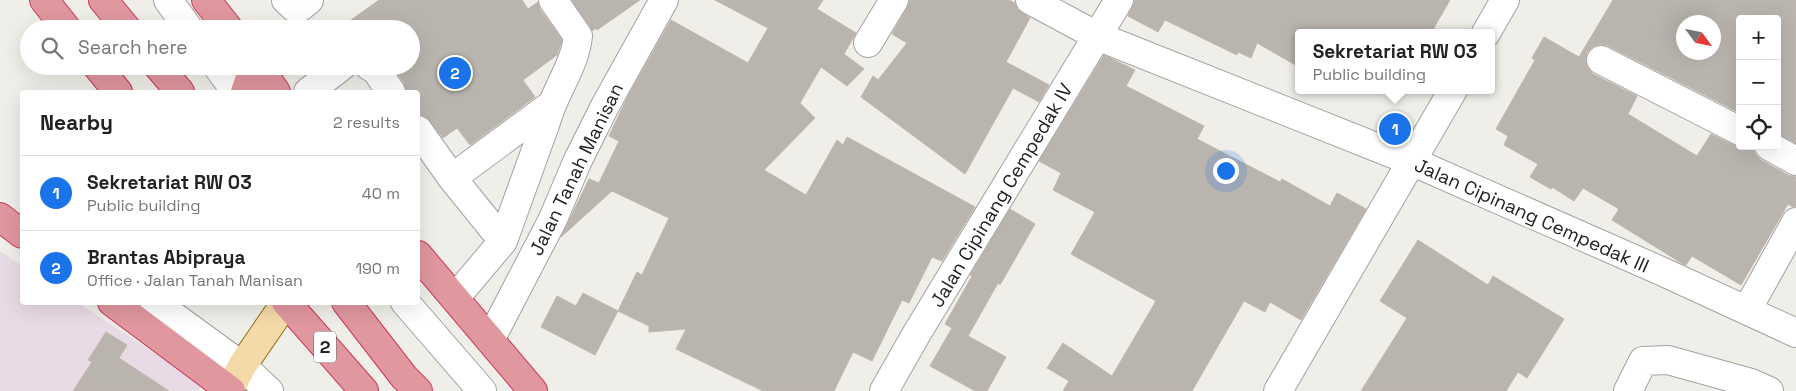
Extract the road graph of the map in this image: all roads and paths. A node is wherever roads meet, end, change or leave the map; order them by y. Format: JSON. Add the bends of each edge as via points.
{"nodes":[{"id":1,"x":44,"y":0,"type":"edge"},
{"id":2,"x":168,"y":0,"type":"edge"},
{"id":3,"x":206,"y":0,"type":"edge"},
{"id":4,"x":286,"y":0,"type":"edge"},
{"id":5,"x":309,"y":0,"type":"edge"},
{"id":6,"x":553,"y":0,"type":"edge"},
{"id":7,"x":664,"y":0,"type":"edge"},
{"id":8,"x":894,"y":0,"type":"edge"},
{"id":9,"x":1030,"y":0,"type":"edge"},
{"id":10,"x":1119,"y":0,"type":"edge"},
{"id":11,"x":1506,"y":0,"type":"edge"},
{"id":12,"x":60,"y":20,"type":"edge"},
{"id":13,"x":183,"y":20,"type":"edge"},
{"id":14,"x":222,"y":20,"type":"edge"},
{"id":15,"x":1488,"y":29,"type":"edge"},
{"id":16,"x":1097,"y":36,"type":"junction"},
{"id":17,"x":868,"y":43,"type":"dead end"},
{"id":18,"x":1601,"y":60,"type":"dead end"},
{"id":19,"x":104,"y":75,"type":"edge"},
{"id":20,"x":166,"y":75,"type":"edge"},
{"id":21,"x":224,"y":75,"type":"edge"},
{"id":22,"x":251,"y":75,"type":"edge"},
{"id":23,"x":264,"y":75,"type":"edge"},
{"id":24,"x":330,"y":75,"type":"edge"},
{"id":25,"x":379,"y":75,"type":"edge"},
{"id":26,"x":116,"y":90,"type":"edge"},
{"id":27,"x":178,"y":90,"type":"edge"},
{"id":28,"x":235,"y":90,"type":"edge"},
{"id":29,"x":246,"y":90,"type":"edge"},
{"id":30,"x":275,"y":90,"type":"edge"},
{"id":31,"x":311,"y":90,"type":"edge"},
{"id":32,"x":390,"y":90,"type":"edge"},
{"id":33,"x":1451,"y":94,"type":"edge"},
{"id":34,"x":551,"y":105,"type":"junction"},
{"id":35,"x":1736,"y":129,"type":"edge"},
{"id":36,"x":420,"y":133,"type":"edge"},
{"id":37,"x":1776,"y":150,"type":"edge"},
{"id":38,"x":1796,"y":161,"type":"edge"},
{"id":39,"x":1411,"y":162,"type":"junction"},
{"id":40,"x":452,"y":178,"type":"junction"},
{"id":41,"x":0,"y":210,"type":"edge"},
{"id":42,"x":0,"y":217,"type":"edge"},
{"id":43,"x":20,"y":217,"type":"edge"},
{"id":44,"x":1796,"y":222,"type":"edge"},
{"id":45,"x":20,"y":223,"type":"edge"},
{"id":46,"x":20,"y":232,"type":"edge"},
{"id":47,"x":503,"y":241,"type":"junction"},
{"id":48,"x":420,"y":257,"type":"edge"},
{"id":49,"x":455,"y":298,"type":"junction"},
{"id":50,"x":116,"y":305,"type":"edge"},
{"id":51,"x":158,"y":305,"type":"edge"},
{"id":52,"x":284,"y":305,"type":"edge"},
{"id":53,"x":289,"y":305,"type":"edge"},
{"id":54,"x":348,"y":305,"type":"edge"},
{"id":55,"x":409,"y":305,"type":"edge"},
{"id":56,"x":1747,"y":310,"type":"junction"},
{"id":57,"x":1796,"y":333,"type":"edge"},
{"id":58,"x":490,"y":340,"type":"junction"},
{"id":59,"x":242,"y":366,"type":"junction"},
{"id":60,"x":523,"y":387,"type":"edge"},
{"id":61,"x":230,"y":391,"type":"edge"},
{"id":62,"x":269,"y":391,"type":"edge"},
{"id":63,"x":364,"y":391,"type":"edge"},
{"id":64,"x":418,"y":391,"type":"edge"},
{"id":65,"x":482,"y":391,"type":"edge"},
{"id":66,"x":884,"y":391,"type":"edge"},
{"id":67,"x":1278,"y":391,"type":"edge"},
{"id":68,"x":1628,"y":391,"type":"edge"},
{"id":69,"x":1769,"y":391,"type":"edge"}],
"edges":[{"from":1,"to":12,"type":"highway"},
{"from":2,"to":13,"type":"street"},
{"from":3,"to":14,"type":"highway"},
{"from":4,"to":5,"type":"street","via":[[295,8]]},
{"from":6,"to":34,"type":"street","via":[[578,36],[577,48]]},
{"from":7,"to":58,"type":"street","name":"Jalan Tanah Manisan","via":[[605,106],[553,219]]},
{"from":8,"to":17,"type":"street"},
{"from":9,"to":16,"type":"street","name":"Jalan Cipinang Cempedak III"},
{"from":10,"to":16,"type":"street","name":"Jalan Cipinang Cempedak IV"},
{"from":11,"to":15,"type":"street"},
{"from":16,"to":39,"type":"street","name":"Jalan Cipinang Cempedak III"},
{"from":16,"to":66,"type":"street","name":"Jalan Cipinang Cempedak IV"},
{"from":18,"to":35,"type":"street"},
{"from":19,"to":26,"type":"highway"},
{"from":20,"to":27,"type":"highway"},
{"from":21,"to":28,"type":"street"},
{"from":22,"to":29,"type":"highway"},
{"from":23,"to":30,"type":"highway"},
{"from":24,"to":31,"type":"street"},
{"from":25,"to":32,"type":"street"},
{"from":33,"to":39,"type":"street"},
{"from":34,"to":40,"type":"street"},
{"from":34,"to":47,"type":"street"},
{"from":36,"to":40,"type":"street"},
{"from":37,"to":38,"type":"street"},
{"from":39,"to":56,"type":"street","name":"Jalan Cipinang Cempedak III"},
{"from":39,"to":67,"type":"street"},
{"from":40,"to":47,"type":"street"},
{"from":41,"to":43,"type":"highway"},
{"from":41,"to":45,"type":"street"},
{"from":42,"to":46,"type":"highway"},
{"from":44,"to":56,"type":"street"},
{"from":47,"to":49,"type":"street"},
{"from":48,"to":49,"type":"highway"},
{"from":49,"to":58,"type":"highway"},
{"from":50,"to":61,"type":"highway"},
{"from":51,"to":59,"type":"street"},
{"from":52,"to":59,"type":"main road"},
{"from":53,"to":63,"type":"highway","number":"2"},
{"from":54,"to":64,"type":"highway","number":"2"},
{"from":55,"to":65,"type":"street"},
{"from":56,"to":57,"type":"street","name":"Jalan Cipinang Cempedak III"},
{"from":58,"to":60,"type":"highway"},
{"from":59,"to":61,"type":"main road"},
{"from":59,"to":62,"type":"street"},
{"from":68,"to":69,"type":"street","via":[[1643,361],[1668,360]]}]}
